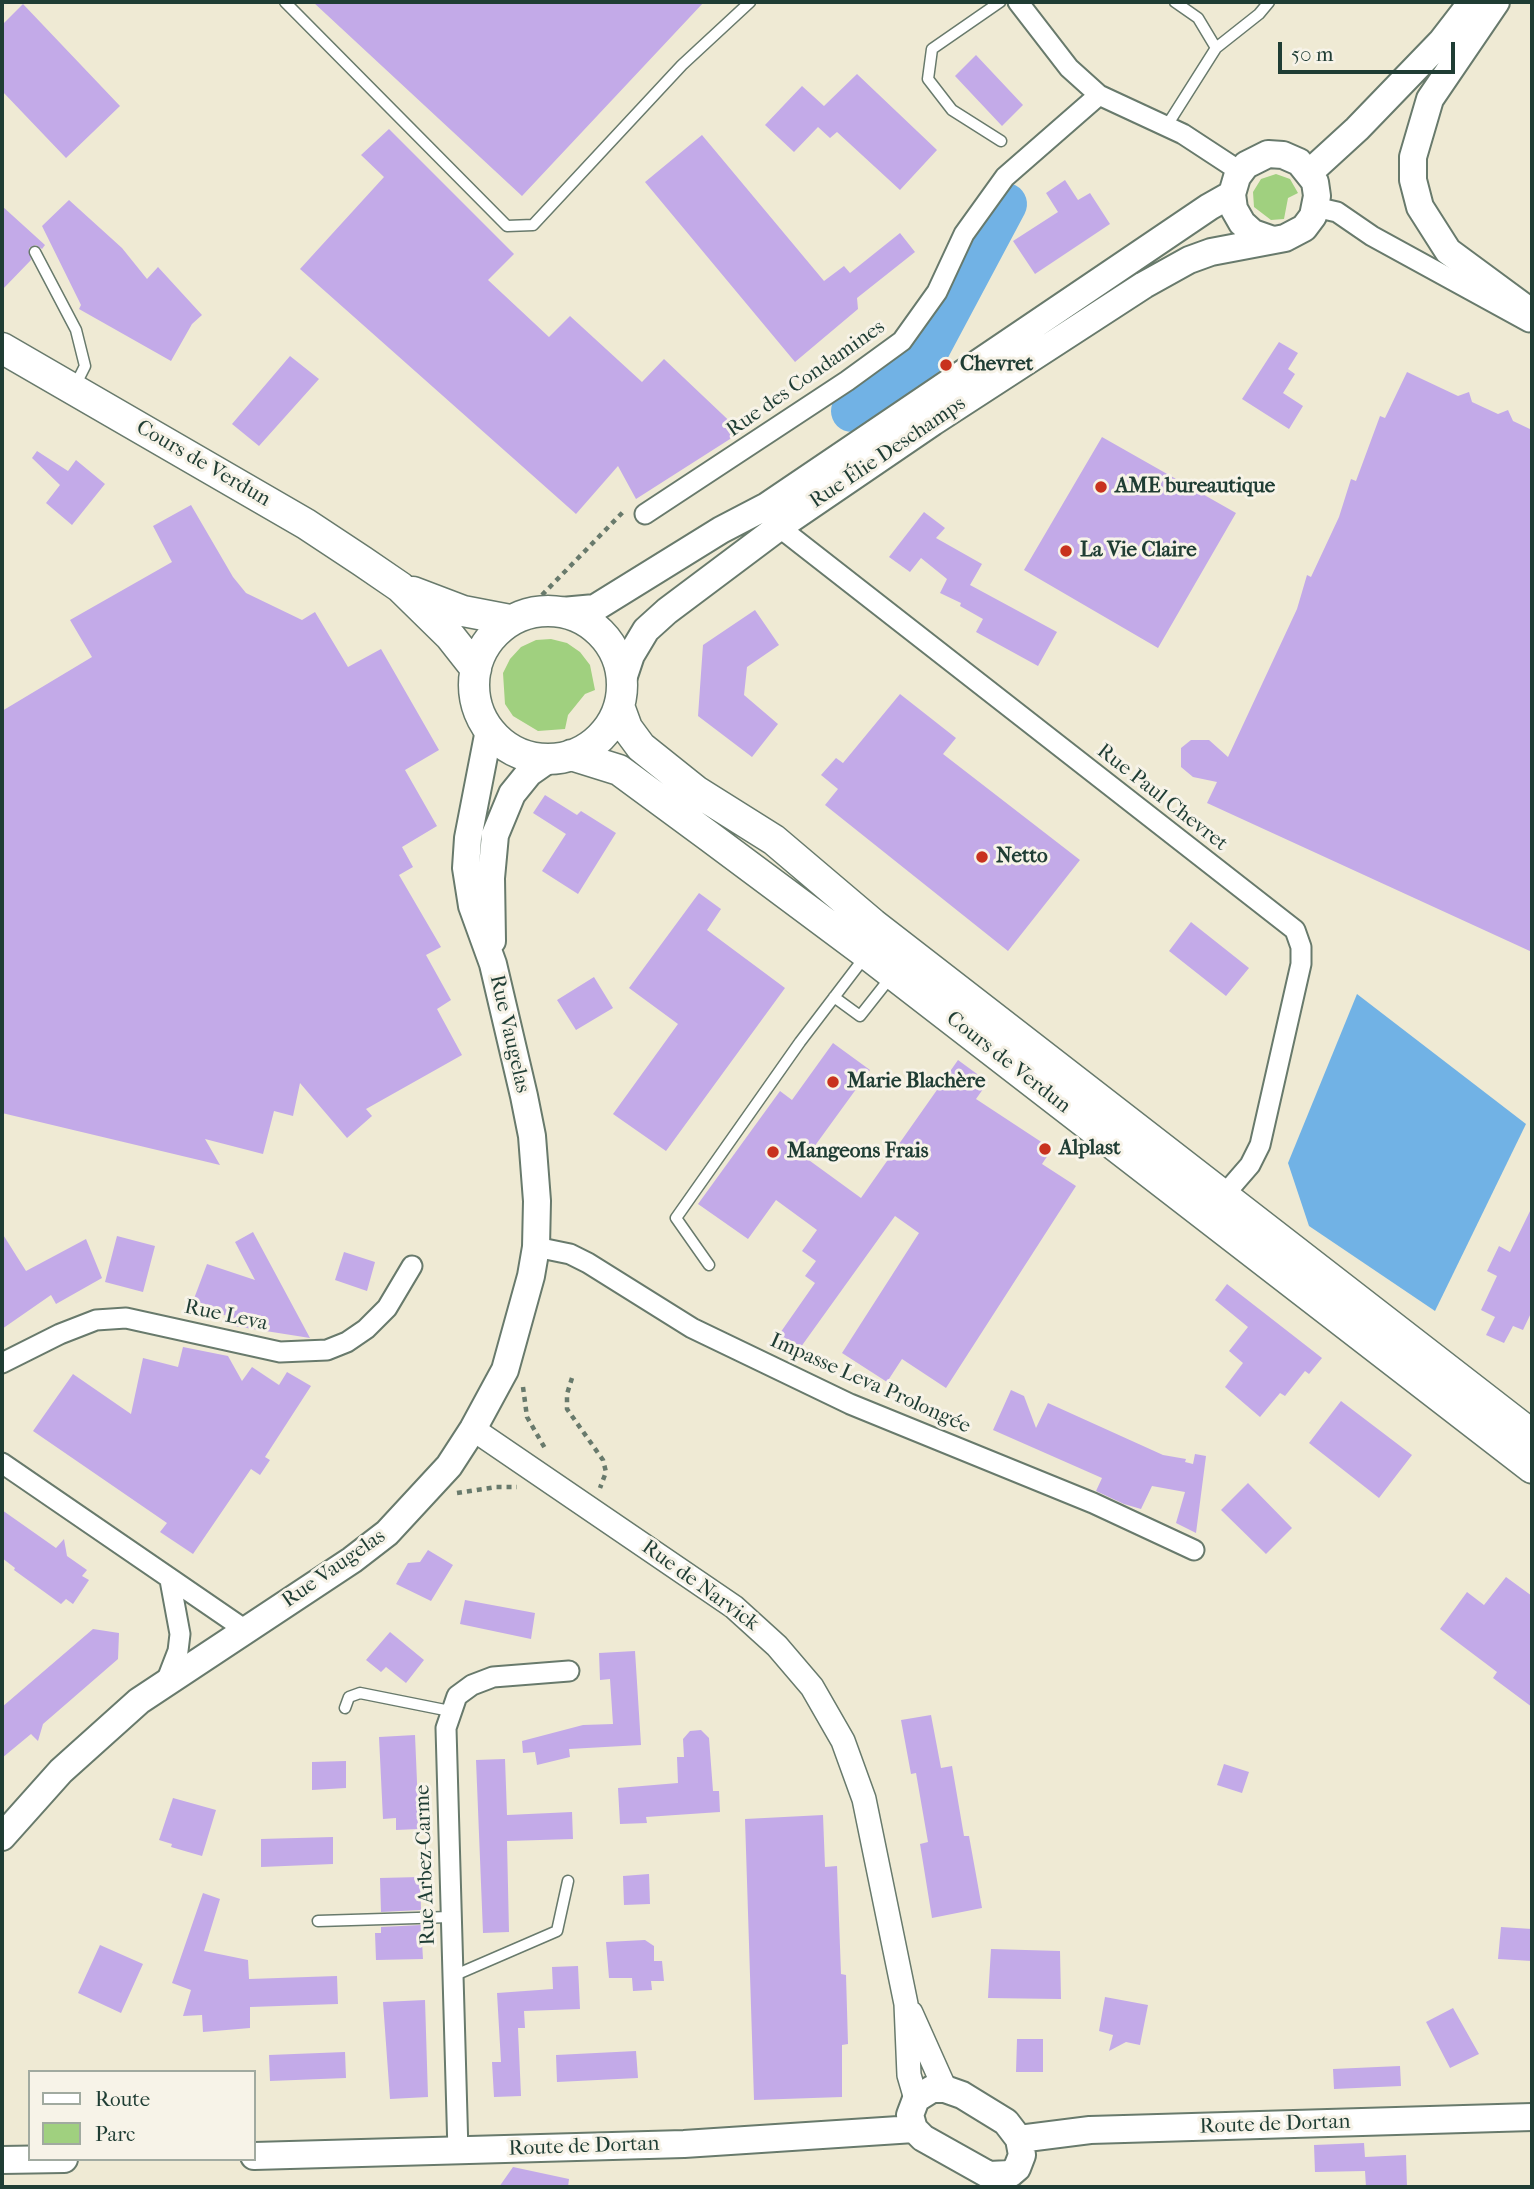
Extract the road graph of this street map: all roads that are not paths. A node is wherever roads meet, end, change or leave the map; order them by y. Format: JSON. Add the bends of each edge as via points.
{"nodes":[{"id":1,"x":285,"y":2,"type":"edge"},
{"id":2,"x":750,"y":2,"type":"edge"},
{"id":3,"x":1000,"y":2,"type":"edge"},
{"id":4,"x":1018,"y":2,"type":"edge"},
{"id":5,"x":1175,"y":2,"type":"edge"},
{"id":6,"x":1269,"y":2,"type":"edge"},
{"id":7,"x":1472,"y":2,"type":"edge"},
{"id":8,"x":1496,"y":2,"type":"edge"},
{"id":9,"x":1216,"y":48,"type":"junction"},
{"id":10,"x":1099,"y":96,"type":"junction"},
{"id":11,"x":1166,"y":127,"type":"junction"},
{"id":12,"x":1001,"y":141,"type":"dead end"},
{"id":13,"x":1310,"y":172,"type":"junction"},
{"id":14,"x":1236,"y":183,"type":"junction"},
{"id":15,"x":1315,"y":207,"type":"junction"},
{"id":16,"x":1270,"y":239,"type":"junction"},
{"id":17,"x":35,"y":252,"type":"dead end"},
{"id":18,"x":1532,"y":313,"type":"edge"},
{"id":19,"x":1532,"y":324,"type":"edge"},
{"id":20,"x":2,"y":348,"type":"edge"},
{"id":21,"x":74,"y":389,"type":"junction"},
{"id":22,"x":645,"y":514,"type":"road end"},
{"id":23,"x":779,"y":527,"type":"junction"},
{"id":24,"x":400,"y":587,"type":"junction"},
{"id":25,"x":536,"y":614,"type":"junction"},
{"id":26,"x":476,"y":669,"type":"junction"},
{"id":27,"x":620,"y":694,"type":"junction"},
{"id":28,"x":489,"y":730,"type":"junction"},
{"id":29,"x":560,"y":757,"type":"junction"},
{"id":30,"x":867,"y":954,"type":"junction"},
{"id":31,"x":493,"y":964,"type":"junction"},
{"id":32,"x":893,"y":974,"type":"junction"},
{"id":33,"x":834,"y":997,"type":"junction"},
{"id":34,"x":1224,"y":1195,"type":"junction"},
{"id":35,"x":536,"y":1247,"type":"junction"},
{"id":36,"x":709,"y":1265,"type":"dead end"},
{"id":37,"x":412,"y":1266,"type":"dead end"},
{"id":38,"x":2,"y":1363,"type":"edge"},
{"id":39,"x":473,"y":1429,"type":"junction"},
{"id":40,"x":1532,"y":1435,"type":"edge"},
{"id":41,"x":2,"y":1463,"type":"edge"},
{"id":42,"x":1532,"y":1468,"type":"edge"},
{"id":43,"x":1194,"y":1550,"type":"dead end"},
{"id":44,"x":170,"y":1580,"type":"junction"},
{"id":45,"x":244,"y":1629,"type":"junction"},
{"id":46,"x":569,"y":1671,"type":"dead end"},
{"id":47,"x":166,"y":1682,"type":"junction"},
{"id":48,"x":345,"y":1708,"type":"dead end"},
{"id":49,"x":450,"y":1711,"type":"junction"},
{"id":50,"x":2,"y":1837,"type":"edge"},
{"id":51,"x":568,"y":1881,"type":"dead end"},
{"id":52,"x":450,"y":1917,"type":"junction"},
{"id":53,"x":318,"y":1921,"type":"dead end"},
{"id":54,"x":452,"y":1976,"type":"junction"},
{"id":55,"x":906,"y":2004,"type":"junction"},
{"id":56,"x":945,"y":2089,"type":"junction"},
{"id":57,"x":916,"y":2099,"type":"junction"},
{"id":58,"x":1532,"y":2117,"type":"edge"},
{"id":59,"x":914,"y":2129,"type":"junction"},
{"id":60,"x":1019,"y":2139,"type":"junction"},
{"id":61,"x":458,"y":2152,"type":"junction"},
{"id":62,"x":256,"y":2156,"type":"edge"},
{"id":63,"x":2,"y":2160,"type":"edge"},
{"id":64,"x":28,"y":2160,"type":"edge"},
{"id":65,"x":1019,"y":2178,"type":"edge"},
{"id":66,"x":984,"y":2179,"type":"edge"}],
"edges":[{"from":1,"to":2,"type":"lane","via":[[507,226],[533,225],[682,65]]},
{"from":3,"to":12,"type":"lane","via":[[932,49],[928,79],[952,110]]},
{"from":4,"to":10,"type":"street","via":[[1069,68]]},
{"from":5,"to":9,"type":"lane","via":[[1198,18]]},
{"from":6,"to":9,"type":"lane"},
{"from":7,"to":13,"type":"main road","via":[[1442,41]]},
{"from":8,"to":18,"type":"main road","via":[[1430,99],[1413,156],[1413,180],[1420,207],[1448,251]]},
{"from":9,"to":11,"type":"lane"},
{"from":10,"to":11,"type":"street"},
{"from":10,"to":22,"type":"street","name":"Rue des Condamines","via":[[1005,177],[964,234],[937,292],[902,341]]},
{"from":11,"to":14,"type":"street","via":[[1183,134]]},
{"from":13,"to":14,"type":"main road","via":[[1283,155],[1268,154],[1254,159]]},
{"from":13,"to":15,"type":"main road"},
{"from":14,"to":16,"type":"main road","via":[[1234,209],[1241,223]]},
{"from":14,"to":25,"type":"main road","name":"Rue Élie Deschamps","via":[[1209,207],[767,506],[595,608]]},
{"from":15,"to":16,"type":"main road","via":[[1304,228],[1285,238]]},
{"from":15,"to":19,"type":"street","via":[[1337,212]]},
{"from":16,"to":23,"type":"main road","name":"Rue Élie Deschamps","via":[[1189,260],[1144,285]]},
{"from":17,"to":21,"type":"lane","via":[[76,330],[85,366]]},
{"from":20,"to":21,"type":"main road","name":"Cours de Verdun"},
{"from":21,"to":24,"type":"main road","name":"Cours de Verdun","via":[[306,523]]},
{"from":23,"to":27,"type":"main road","name":"Rue Élie Deschamps","via":[[646,630],[631,655]]},
{"from":23,"to":34,"type":"street","name":"Rue Paul Chevret","via":[[1296,930],[1301,964],[1260,1145],[1250,1165]]},
{"from":24,"to":25,"type":"main road","name":"Cours de Verdun","via":[[463,611]]},
{"from":24,"to":26,"type":"main road","name":"Cours de Verdun"},
{"from":25,"to":26,"type":"main road","via":[[489,639]]},
{"from":25,"to":27,"type":"main road","via":[[586,621],[605,637],[617,659]]},
{"from":26,"to":28,"type":"main road","via":[[477,709]]},
{"from":27,"to":29,"type":"main road","via":[[608,728],[591,745]]},
{"from":27,"to":34,"type":"main road","name":"Cours de Verdun","via":[[627,728],[650,755],[696,792],[774,840],[873,924]]},
{"from":28,"to":29,"type":"main road","via":[[507,747],[527,756]]},
{"from":28,"to":31,"type":"main road","name":"Rue Vaugelas","via":[[466,869],[472,906]]},
{"from":29,"to":30,"type":"main road","name":"Cours de Verdun","via":[[619,770]]},
{"from":29,"to":31,"type":"main road","name":"Rue Vaugelas","via":[[529,773],[512,794],[495,835]]},
{"from":30,"to":32,"type":"main road","name":"Cours de Verdun"},
{"from":30,"to":33,"type":"lane"},
{"from":31,"to":35,"type":"main road","name":"Rue Vaugelas","via":[[532,1136]]},
{"from":32,"to":33,"type":"lane","via":[[860,1016]]},
{"from":32,"to":42,"type":"main road","name":"Cours de Verdun"},
{"from":33,"to":36,"type":"lane","via":[[676,1218]]},
{"from":34,"to":40,"type":"main road","name":"Cours de Verdun"},
{"from":35,"to":39,"type":"main road","name":"Rue Vaugelas","via":[[505,1370]]},
{"from":35,"to":43,"type":"street","name":"Impasse Leva Prolongée","via":[[570,1254],[692,1328],[850,1404],[1093,1503]]},
{"from":37,"to":38,"type":"street","name":"Rue Leva","via":[[387,1308],[366,1329],[327,1350],[280,1352],[126,1318],[96,1320]]},
{"from":39,"to":45,"type":"main road","name":"Rue Vaugelas","via":[[449,1466],[387,1533]]},
{"from":39,"to":55,"type":"street","name":"Rue de Narvick","via":[[743,1614],[796,1666],[829,1713],[852,1762]]},
{"from":41,"to":44,"type":"street"},
{"from":44,"to":45,"type":"street"},
{"from":44,"to":47,"type":"street","via":[[180,1634]]},
{"from":45,"to":47,"type":"main road","name":"Rue Vaugelas"},
{"from":46,"to":49,"type":"street","via":[[493,1677],[457,1696]]},
{"from":47,"to":50,"type":"main road","name":"Rue Vaugelas","via":[[94,1739]]},
{"from":48,"to":49,"type":"lane","via":[[349,1697],[360,1693]]},
{"from":49,"to":52,"type":"street","name":"Rue Arbez-Carme","via":[[446,1728]]},
{"from":51,"to":54,"type":"lane","via":[[557,1931]]},
{"from":52,"to":53,"type":"lane"},
{"from":52,"to":54,"type":"street","name":"Rue Arbez-Carme"},
{"from":54,"to":61,"type":"street","name":"Rue Arbez-Carme"},
{"from":55,"to":56,"type":"street","name":"Rue de Narvick"},
{"from":55,"to":57,"type":"street","name":"Rue de Narvick","via":[[909,2075]]},
{"from":56,"to":57,"type":"main road","via":[[932,2089]]},
{"from":56,"to":60,"type":"main road","via":[[1006,2122]]},
{"from":57,"to":59,"type":"main road","via":[[910,2115]]},
{"from":58,"to":60,"type":"main road","name":"Route de Dortan","via":[[1090,2130]]},
{"from":59,"to":61,"type":"main road","name":"Route de Dortan"},
{"from":59,"to":66,"type":"main road"},
{"from":60,"to":65,"type":"main road"},
{"from":61,"to":62,"type":"main road","name":"Route de Dortan"},
{"from":63,"to":64,"type":"main road"},
{"from":65,"to":66,"type":"main road"}]}
